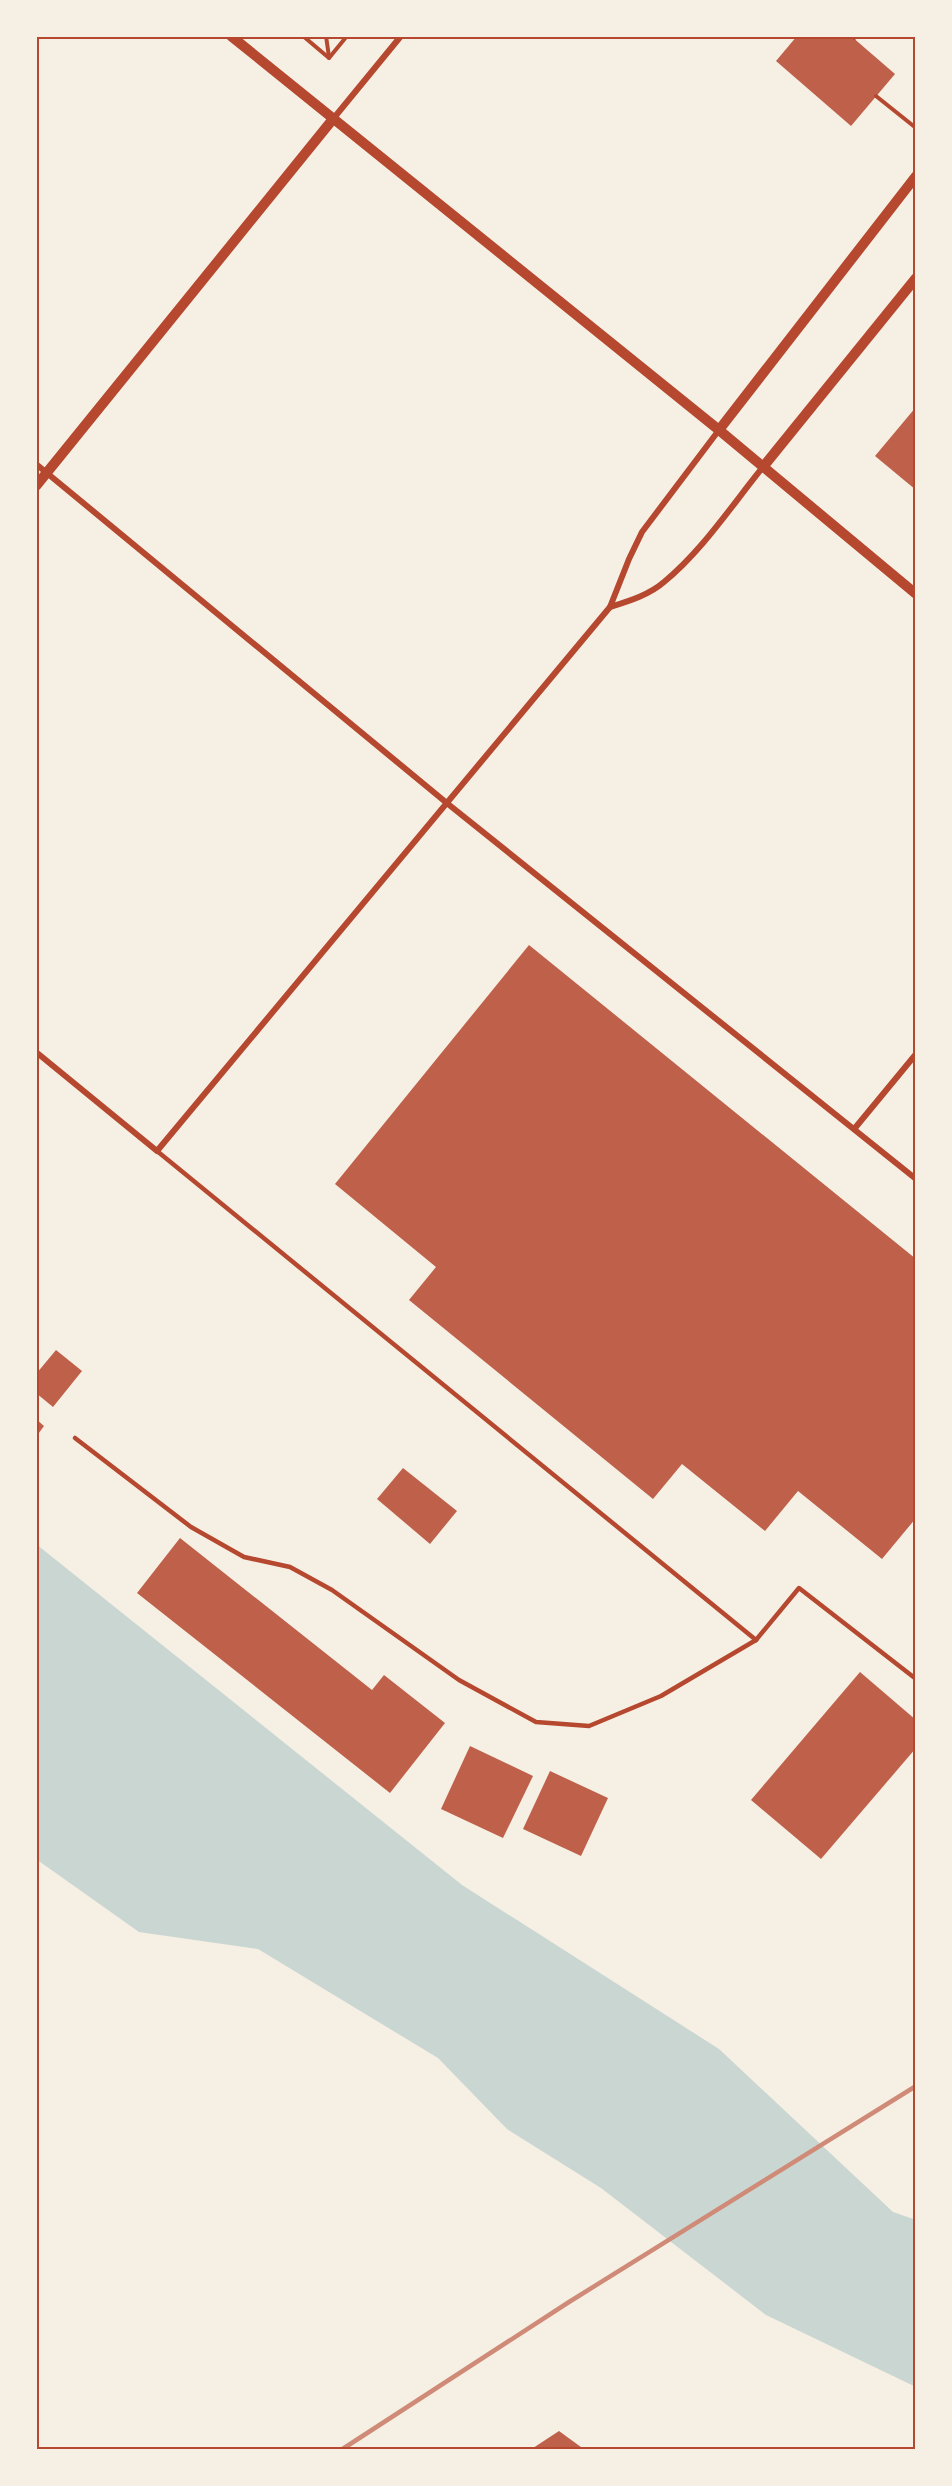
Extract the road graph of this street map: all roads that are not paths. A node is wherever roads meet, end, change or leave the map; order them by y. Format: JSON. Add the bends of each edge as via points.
{"nodes":[{"id":1,"x":231,"y":36,"type":"edge"},
{"id":2,"x":400,"y":36,"type":"edge"},
{"id":3,"x":333,"y":119,"type":"junction"},
{"id":4,"x":916,"y":176,"type":"edge"},
{"id":5,"x":916,"y":278,"type":"edge"},
{"id":6,"x":719,"y":430,"type":"junction"},
{"id":7,"x":36,"y":464,"type":"edge"},
{"id":8,"x":763,"y":467,"type":"junction"},
{"id":9,"x":46,"y":473,"type":"junction"},
{"id":10,"x":36,"y":486,"type":"edge"},
{"id":11,"x":916,"y":594,"type":"edge"},
{"id":12,"x":610,"y":607,"type":"junction"},
{"id":13,"x":448,"y":804,"type":"junction"},
{"id":14,"x":36,"y":1052,"type":"edge"},
{"id":15,"x":916,"y":1054,"type":"edge"},
{"id":16,"x":855,"y":1128,"type":"junction"},
{"id":17,"x":157,"y":1151,"type":"junction"},
{"id":18,"x":916,"y":1179,"type":"edge"},
{"id":19,"x":75,"y":1438,"type":"dead end"},
{"id":20,"x":756,"y":1640,"type":"junction"},
{"id":21,"x":916,"y":1679,"type":"edge"}],
"edges":[{"from":1,"to":3,"type":"street"},
{"from":2,"to":3,"type":"street"},
{"from":3,"to":6,"type":"street"},
{"from":3,"to":9,"type":"street"},
{"from":4,"to":6,"type":"street"},
{"from":5,"to":8,"type":"street"},
{"from":6,"to":8,"type":"street"},
{"from":6,"to":12,"type":"street","via":[[642,532]]},
{"from":7,"to":9,"type":"street"},
{"from":8,"to":11,"type":"street"},
{"from":8,"to":12,"type":"street","via":[[692,555],[663,583],[636,599]]},
{"from":9,"to":10,"type":"street"},
{"from":9,"to":13,"type":"street"},
{"from":12,"to":13,"type":"street"},
{"from":13,"to":16,"type":"street"},
{"from":13,"to":17,"type":"street"},
{"from":14,"to":17,"type":"street"},
{"from":15,"to":16,"type":"street"},
{"from":16,"to":18,"type":"street"},
{"from":17,"to":20,"type":"lane"},
{"from":19,"to":20,"type":"lane","via":[[191,1527],[244,1557],[290,1567],[332,1590],[459,1680],[536,1722],[590,1726],[661,1696]]},
{"from":20,"to":21,"type":"lane","via":[[799,1588]]}]}
